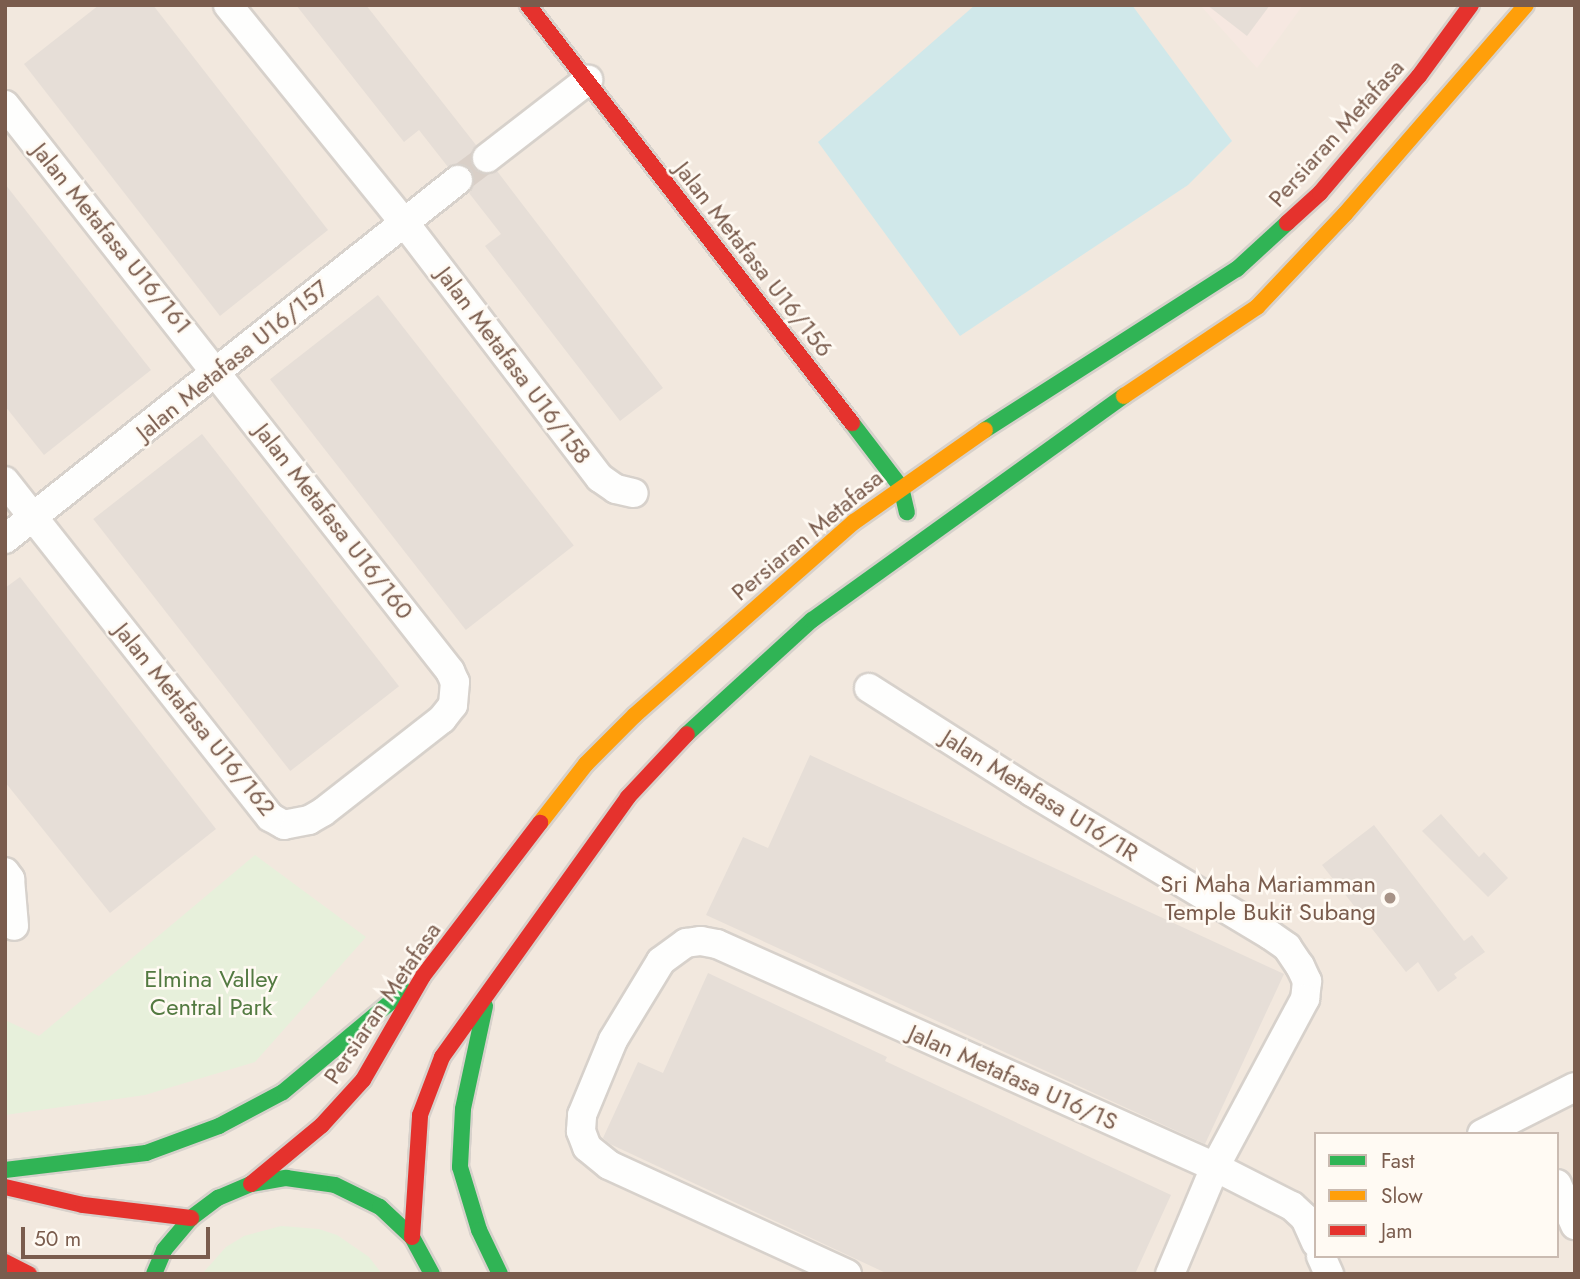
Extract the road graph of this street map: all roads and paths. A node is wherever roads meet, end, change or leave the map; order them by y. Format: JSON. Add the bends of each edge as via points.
{"nodes":[{"id":1,"x":228,"y":5,"type":"edge"},
{"id":2,"x":528,"y":5,"type":"edge"},
{"id":3,"x":1471,"y":5,"type":"edge"},
{"id":4,"x":1526,"y":5,"type":"edge"},
{"id":5,"x":588,"y":80,"type":"junction"},
{"id":6,"x":5,"y":105,"type":"edge"},
{"id":7,"x":487,"y":158,"type":"tunnel mouth"},
{"id":8,"x":458,"y":180,"type":"tunnel mouth"},
{"id":9,"x":404,"y":222,"type":"junction"},
{"id":10,"x":218,"y":372,"type":"junction"},
{"id":11,"x":5,"y":481,"type":"edge"},
{"id":12,"x":901,"y":487,"type":"junction"},
{"id":13,"x":634,"y":493,"type":"dead end"},
{"id":14,"x":920,"y":500,"type":"dead end"},
{"id":15,"x":940,"y":508,"type":"dead end"},
{"id":16,"x":961,"y":512,"type":"junction"},
{"id":17,"x":34,"y":517,"type":"junction"},
{"id":18,"x":5,"y":539,"type":"edge"},
{"id":19,"x":901,"y":553,"type":"junction"},
{"id":20,"x":450,"y":671,"type":"joint"},
{"id":21,"x":869,"y":688,"type":"dead end"},
{"id":22,"x":5,"y":873,"type":"edge"},
{"id":23,"x":14,"y":926,"type":"dead end"},
{"id":24,"x":423,"y":976,"type":"junction"},
{"id":25,"x":488,"y":990,"type":"junction"},
{"id":26,"x":1575,"y":1087,"type":"edge"},
{"id":27,"x":1531,"y":1123,"type":"edge"},
{"id":28,"x":1491,"y":1132,"type":"edge"},
{"id":29,"x":1215,"y":1167,"type":"junction"},
{"id":30,"x":5,"y":1170,"type":"edge"},
{"id":31,"x":251,"y":1184,"type":"junction"},
{"id":32,"x":5,"y":1187,"type":"edge"},
{"id":33,"x":1559,"y":1189,"type":"edge"},
{"id":34,"x":191,"y":1218,"type":"junction"},
{"id":35,"x":1312,"y":1224,"type":"edge"},
{"id":36,"x":1575,"y":1225,"type":"edge"},
{"id":37,"x":412,"y":1237,"type":"junction"},
{"id":38,"x":1322,"y":1258,"type":"edge"},
{"id":39,"x":5,"y":1262,"type":"edge"},
{"id":40,"x":29,"y":1274,"type":"edge"},
{"id":41,"x":154,"y":1274,"type":"edge"},
{"id":42,"x":432,"y":1274,"type":"edge"},
{"id":43,"x":500,"y":1274,"type":"edge"},
{"id":44,"x":846,"y":1274,"type":"edge"},
{"id":45,"x":1170,"y":1274,"type":"edge"},
{"id":46,"x":1329,"y":1274,"type":"edge"}],
"edges":[{"from":1,"to":9,"type":"street","name":"Jalan Metafasa U16/158"},
{"from":2,"to":5,"type":"main road","name":"Jalan Metafasa U16/156"},
{"from":3,"to":12,"type":"main road","name":"Persiaran Metafasa","via":[[1419,76],[1320,193],[1237,269]]},
{"from":4,"to":16,"type":"main road","via":[[1345,215],[1257,307],[1154,374]]},
{"from":5,"to":7,"type":"street"},
{"from":5,"to":12,"type":"main road","name":"Jalan Metafasa U16/156"},
{"from":6,"to":10,"type":"street","name":"Jalan Metafasa U16/161"},
{"from":8,"to":9,"type":"street","name":"Jalan Metafasa U16/157"},
{"from":9,"to":10,"type":"street","name":"Jalan Metafasa U16/157"},
{"from":9,"to":13,"type":"street","name":"Jalan Metafasa U16/158","via":[[600,478],[616,489]]},
{"from":10,"to":17,"type":"street","name":"Jalan Metafasa U16/157"},
{"from":10,"to":20,"type":"street","name":"Jalan Metafasa U16/160"},
{"from":11,"to":17,"type":"street","name":"Jalan Metafasa U16/162"},
{"from":12,"to":14,"type":"main road"},
{"from":12,"to":19,"type":"main road","name":"Jalan Metafasa U16/156","via":[[908,520]]},
{"from":12,"to":24,"type":"main road","name":"Persiaran Metafasa","via":[[780,585],[586,764]]},
{"from":15,"to":16,"type":"main road"},
{"from":16,"to":19,"type":"main road"},
{"from":17,"to":18,"type":"street","name":"Jalan Metafasa U16/157"},
{"from":17,"to":20,"type":"street","name":"Jalan Metafasa U16/162","via":[[270,817],[284,825],[323,812],[442,719],[453,705],[455,693]]},
{"from":19,"to":25,"type":"main road","via":[[812,620],[676,744],[628,797]]},
{"from":21,"to":29,"type":"street","name":"Jalan Metafasa U16/1R","via":[[1287,947],[1307,981],[1305,999]]},
{"from":22,"to":23,"type":"street","via":[[10,878]]},
{"from":24,"to":30,"type":"main road","via":[[283,1092],[219,1126],[146,1153]]},
{"from":24,"to":31,"type":"main road","name":"Persiaran Metafasa","via":[[363,1080],[322,1125]]},
{"from":25,"to":37,"type":"main road","via":[[442,1057],[420,1115]]},
{"from":25,"to":43,"type":"main road","via":[[463,1109],[460,1167],[479,1230]]},
{"from":26,"to":27,"type":"street"},
{"from":27,"to":28,"type":"street"},
{"from":29,"to":35,"type":"street","name":"Jalan Metafasa U16/1S","via":[[1293,1206]]},
{"from":29,"to":44,"type":"street","name":"Jalan Metafasa U16/1S","via":[[717,944],[686,943],[661,961],[613,1040],[582,1115],[587,1147],[609,1165]]},
{"from":29,"to":45,"type":"street","name":"Jalan Metafasa U16/1R"},
{"from":31,"to":34,"type":"main road","via":[[218,1198]]},
{"from":31,"to":37,"type":"main road","via":[[286,1178],[335,1185],[380,1206]]},
{"from":32,"to":34,"type":"main road","via":[[83,1205]]},
{"from":33,"to":36,"type":"street"},
{"from":34,"to":41,"type":"main road","via":[[164,1250]]},
{"from":37,"to":42,"type":"main road"},
{"from":38,"to":46,"type":"street"},
{"from":39,"to":40,"type":"main road"}]}
